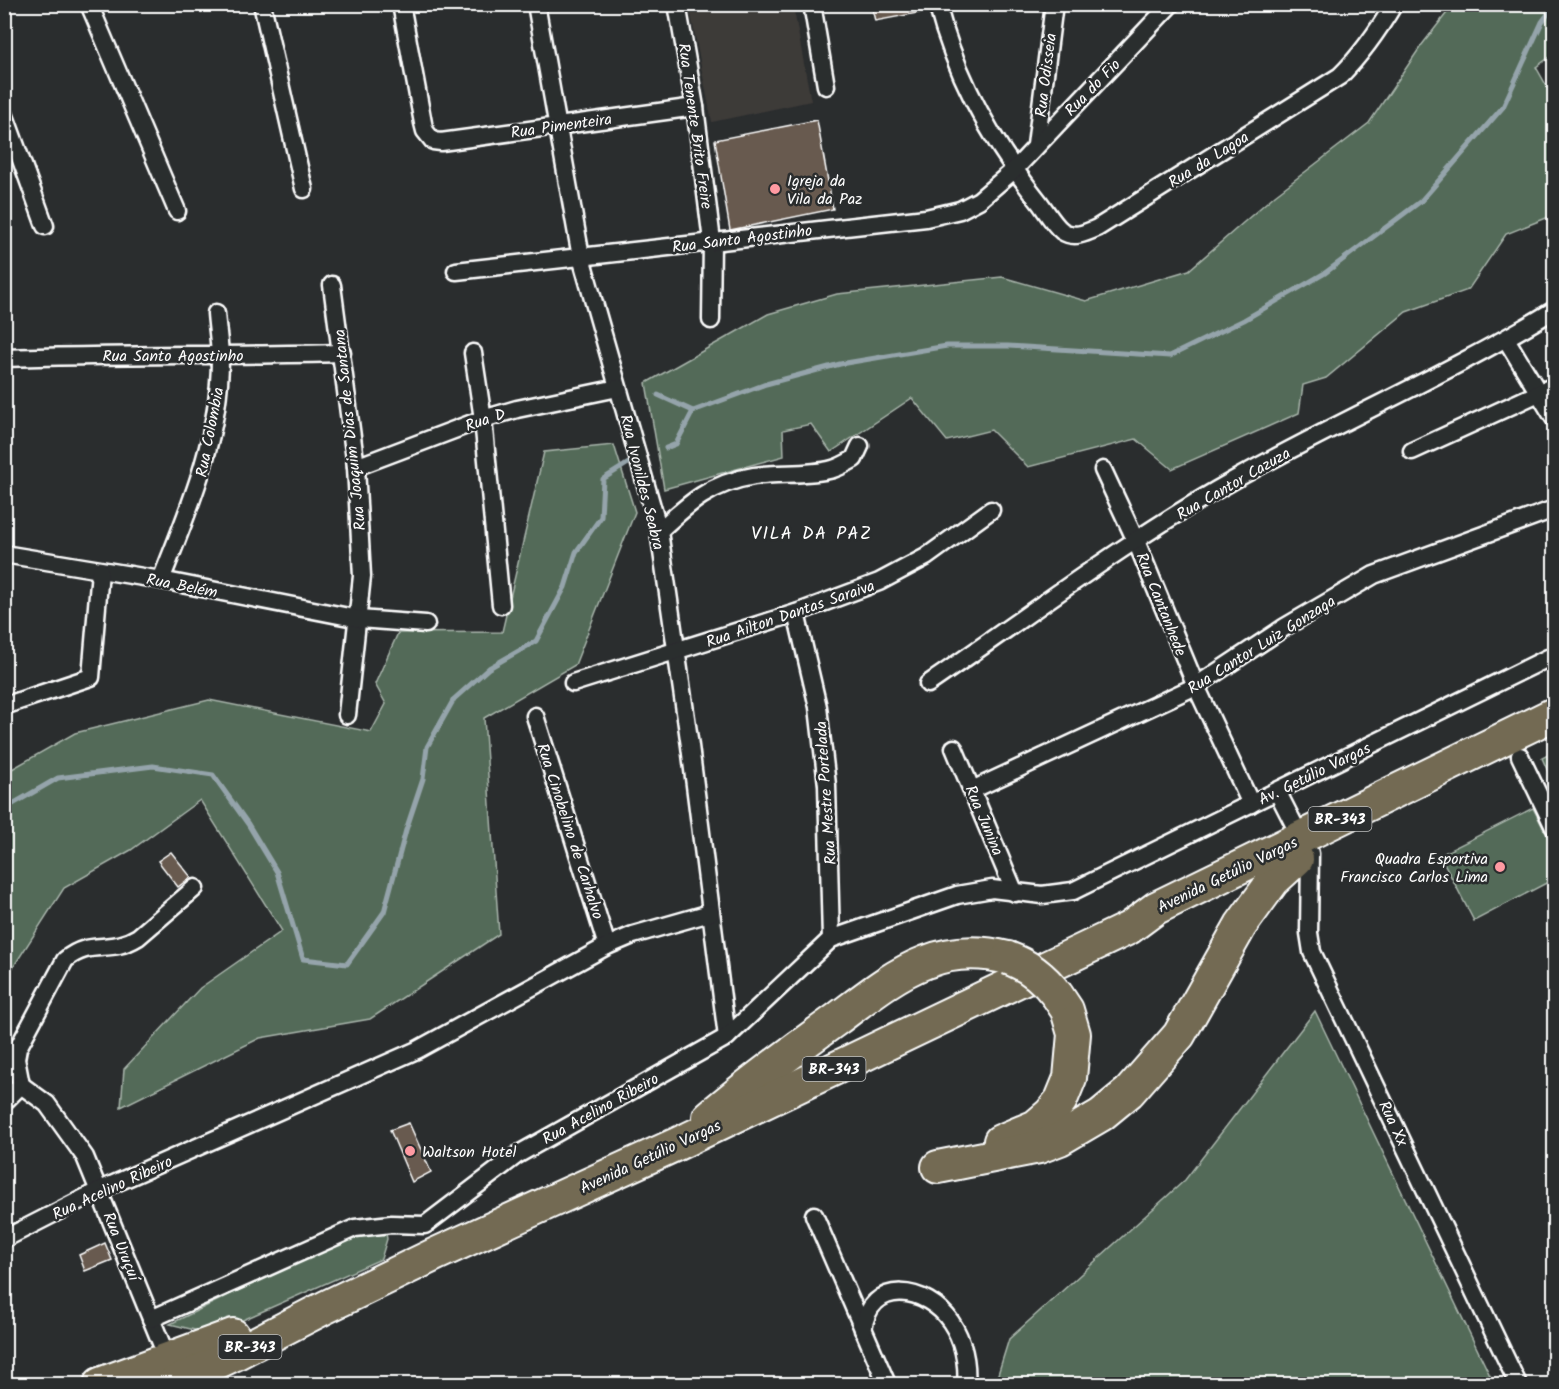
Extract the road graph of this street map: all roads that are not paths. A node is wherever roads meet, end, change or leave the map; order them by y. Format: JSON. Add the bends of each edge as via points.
{"nodes":[{"id":1,"x":89,"y":4,"type":"edge"},
{"id":2,"x":262,"y":4,"type":"edge"},
{"id":3,"x":401,"y":4,"type":"edge"},
{"id":4,"x":536,"y":4,"type":"edge"},
{"id":5,"x":677,"y":4,"type":"edge"},
{"id":6,"x":812,"y":4,"type":"edge"},
{"id":7,"x":937,"y":4,"type":"edge"},
{"id":8,"x":1054,"y":4,"type":"edge"},
{"id":9,"x":1171,"y":4,"type":"edge"},
{"id":10,"x":1394,"y":4,"type":"edge"},
{"id":11,"x":826,"y":86,"type":"dead end"},
{"id":12,"x":695,"y":107,"type":"junction"},
{"id":13,"x":4,"y":113,"type":"edge"},
{"id":14,"x":558,"y":125,"type":"junction"},
{"id":15,"x":1036,"y":145,"type":"junction"},
{"id":16,"x":1014,"y":170,"type":"junction"},
{"id":17,"x":304,"y":189,"type":"dead end"},
{"id":18,"x":177,"y":211,"type":"dead end"},
{"id":19,"x":45,"y":226,"type":"dead end"},
{"id":20,"x":712,"y":241,"type":"junction"},
{"id":21,"x":581,"y":257,"type":"junction"},
{"id":22,"x":456,"y":271,"type":"dead end"},
{"id":23,"x":332,"y":285,"type":"dead end"},
{"id":24,"x":1554,"y":310,"type":"edge"},
{"id":25,"x":216,"y":313,"type":"dead end"},
{"id":26,"x":711,"y":320,"type":"dead end"},
{"id":27,"x":1506,"y":339,"type":"junction"},
{"id":28,"x":342,"y":353,"type":"junction"},
{"id":29,"x":473,"y":353,"type":"dead end"},
{"id":30,"x":220,"y":357,"type":"junction"},
{"id":31,"x":4,"y":358,"type":"edge"},
{"id":32,"x":618,"y":388,"type":"junction"},
{"id":33,"x":1547,"y":390,"type":"edge"},
{"id":34,"x":1554,"y":418,"type":"edge"},
{"id":35,"x":483,"y":419,"type":"junction"},
{"id":36,"x":860,"y":446,"type":"dead end"},
{"id":37,"x":1412,"y":451,"type":"dead end"},
{"id":38,"x":356,"y":467,"type":"junction"},
{"id":39,"x":1103,"y":470,"type":"dead end"},
{"id":40,"x":1554,"y":509,"type":"edge"},
{"id":41,"x":991,"y":510,"type":"dead end"},
{"id":42,"x":659,"y":531,"type":"junction"},
{"id":43,"x":1136,"y":541,"type":"junction"},
{"id":44,"x":4,"y":554,"type":"edge"},
{"id":45,"x":100,"y":571,"type":"junction"},
{"id":46,"x":161,"y":580,"type":"junction"},
{"id":47,"x":501,"y":605,"type":"dead end"},
{"id":48,"x":796,"y":613,"type":"junction"},
{"id":49,"x":359,"y":619,"type":"junction"},
{"id":50,"x":426,"y":624,"type":"dead end"},
{"id":51,"x":676,"y":652,"type":"junction"},
{"id":52,"x":1554,"y":655,"type":"edge"},
{"id":53,"x":573,"y":683,"type":"dead end"},
{"id":54,"x":928,"y":684,"type":"dead end"},
{"id":55,"x":1196,"y":687,"type":"junction"},
{"id":56,"x":4,"y":706,"type":"edge"},
{"id":57,"x":1554,"y":714,"type":"edge"},
{"id":58,"x":348,"y":715,"type":"dead end"},
{"id":59,"x":535,"y":716,"type":"dead end"},
{"id":60,"x":1554,"y":739,"type":"edge"},
{"id":61,"x":954,"y":748,"type":"dead end"},
{"id":62,"x":1520,"y":756,"type":"junction"},
{"id":63,"x":972,"y":790,"type":"junction"},
{"id":64,"x":1277,"y":791,"type":"junction"},
{"id":65,"x":1251,"y":804,"type":"junction"},
{"id":66,"x":1554,"y":827,"type":"edge"},
{"id":67,"x":1303,"y":850,"type":"junction"},
{"id":68,"x":195,"y":888,"type":"dead end"},
{"id":69,"x":1015,"y":893,"type":"junction"},
{"id":70,"x":710,"y":913,"type":"junction"},
{"id":71,"x":831,"y":939,"type":"junction"},
{"id":72,"x":607,"y":946,"type":"junction"},
{"id":73,"x":727,"y":1037,"type":"junction"},
{"id":74,"x":21,"y":1085,"type":"junction"},
{"id":75,"x":4,"y":1102,"type":"edge"},
{"id":76,"x":677,"y":1144,"type":"junction"},
{"id":77,"x":100,"y":1190,"type":"junction"},
{"id":78,"x":814,"y":1215,"type":"dead end"},
{"id":79,"x":425,"y":1225,"type":"junction"},
{"id":80,"x":4,"y":1239,"type":"edge"},
{"id":81,"x":435,"y":1254,"type":"junction"},
{"id":82,"x":151,"y":1319,"type":"junction"},
{"id":83,"x":863,"y":1330,"type":"junction"},
{"id":84,"x":170,"y":1372,"type":"edge"},
{"id":85,"x":100,"y":1384,"type":"edge"},
{"id":86,"x":887,"y":1384,"type":"edge"},
{"id":87,"x":966,"y":1384,"type":"edge"},
{"id":88,"x":1518,"y":1384,"type":"edge"}],
"edges":[{"from":1,"to":18,"type":"street"},
{"from":2,"to":17,"type":"street"},
{"from":3,"to":14,"type":"street","name":"Rua Pimenteira","via":[[423,123],[432,141]]},
{"from":4,"to":14,"type":"street","name":"Rua Ivonildes Seabra"},
{"from":5,"to":12,"type":"street","name":"Rua Tenente Brito Freire"},
{"from":6,"to":11,"type":"street"},
{"from":7,"to":16,"type":"street","name":"Rua da Lagoa","via":[[974,101]]},
{"from":8,"to":15,"type":"street","name":"Rua Odisseia"},
{"from":9,"to":15,"type":"street","name":"Rua do Fio"},
{"from":10,"to":16,"type":"street","name":"Rua da Lagoa","via":[[1363,51],[1340,76],[1084,234],[1063,232]]},
{"from":12,"to":14,"type":"street","name":"Rua Pimenteira"},
{"from":12,"to":20,"type":"street","name":"Rua Tenente Brito Freire"},
{"from":13,"to":19,"type":"street"},
{"from":14,"to":21,"type":"street","name":"Rua Ivonildes Seabra"},
{"from":15,"to":16,"type":"street","name":"Rua do Fio"},
{"from":16,"to":20,"type":"street","name":"Rua Santo Agostinho","via":[[980,200],[960,210],[926,218]]},
{"from":20,"to":21,"type":"street","name":"Rua Santo Agostinho"},
{"from":20,"to":26,"type":"street","name":"Rua Tenente Brito Freire"},
{"from":21,"to":22,"type":"street","name":"Rua Santo Agostinho"},
{"from":21,"to":32,"type":"street","name":"Rua Ivonildes Seabra"},
{"from":23,"to":28,"type":"street","name":"Rua Joaquim Dias de Santana"},
{"from":24,"to":27,"type":"street","name":"Rua Cantor Cazuza"},
{"from":25,"to":30,"type":"street","name":"Rua Colombia"},
{"from":27,"to":33,"type":"street"},
{"from":27,"to":43,"type":"street","name":"Rua Cantor Cazuza","via":[[1233,481]]},
{"from":28,"to":30,"type":"street","name":"Rua Santo Agostinho"},
{"from":28,"to":38,"type":"street","name":"Rua Joaquim Dias de Santana"},
{"from":29,"to":35,"type":"street"},
{"from":30,"to":31,"type":"street","name":"Rua Santo Agostinho"},
{"from":30,"to":46,"type":"street","name":"Rua Colombia","via":[[207,456]]},
{"from":32,"to":35,"type":"street","name":"Rua D"},
{"from":32,"to":42,"type":"street","name":"Rua Ivonildes Seabra"},
{"from":33,"to":34,"type":"street"},
{"from":33,"to":37,"type":"street"},
{"from":35,"to":38,"type":"street","name":"Rua D"},
{"from":35,"to":47,"type":"street"},
{"from":36,"to":42,"type":"street","via":[[854,459],[834,469],[754,476],[716,487],[689,502]]},
{"from":38,"to":49,"type":"street","name":"Rua Joaquim Dias de Santana","via":[[362,576]]},
{"from":39,"to":43,"type":"street","name":"Rua Cantanhede"},
{"from":40,"to":55,"type":"street","name":"Rua Cantor Luiz Gonzaga","via":[[1374,575],[1285,627]]},
{"from":41,"to":48,"type":"street","name":"Rua Ailton Dantas Saraiva","via":[[926,557],[888,577]]},
{"from":42,"to":51,"type":"street","name":"Rua Ivonildes Seabra"},
{"from":43,"to":54,"type":"street","name":"Rua Cantor Cazuza"},
{"from":43,"to":55,"type":"street","name":"Rua Cantanhede"},
{"from":44,"to":45,"type":"street","name":"Rua Belém"},
{"from":45,"to":46,"type":"street","name":"Rua Belém"},
{"from":45,"to":56,"type":"street","via":[[91,677]]},
{"from":46,"to":49,"type":"street","name":"Rua Belém"},
{"from":48,"to":51,"type":"street","name":"Rua Ailton Dantas Saraiva"},
{"from":48,"to":71,"type":"street","name":"Rua Mestre Portelada","via":[[818,707],[827,785]]},
{"from":49,"to":50,"type":"street","name":"Rua Belém"},
{"from":49,"to":58,"type":"street"},
{"from":51,"to":53,"type":"street","name":"Rua Ailton Dantas Saraiva"},
{"from":51,"to":70,"type":"street","name":"Rua Ivonildes Seabra"},
{"from":52,"to":64,"type":"street","name":"Av. Getúlio Vargas"},
{"from":55,"to":63,"type":"street","name":"Rua Cantor Luiz Gonzaga"},
{"from":55,"to":65,"type":"street","name":"Rua Cantanhede"},
{"from":57,"to":67,"type":"highway","name":"Avenida Getúlio Vargas","number":"BR-343"},
{"from":59,"to":72,"type":"street","name":"Rua Cinobelino de Carhalvo"},
{"from":60,"to":62,"type":"highway","name":"Avenida Getúlio Vargas","number":"BR-343"},
{"from":61,"to":63,"type":"street","name":"Rua Junina"},
{"from":62,"to":66,"type":"street"},
{"from":62,"to":67,"type":"highway","name":"Avenida Getúlio Vargas","number":"BR-343"},
{"from":63,"to":69,"type":"street","name":"Rua Junina"},
{"from":64,"to":65,"type":"street","name":"Av. Getúlio Vargas"},
{"from":64,"to":67,"type":"street"},
{"from":65,"to":69,"type":"street","name":"Av. Getúlio Vargas","via":[[1073,891]]},
{"from":67,"to":76,"type":"highway","name":"Avenida Getúlio Vargas","number":"BR-343","via":[[1163,923],[1129,928]]},
{"from":67,"to":76,"type":"highway","bridge":true,"via":[[1273,881],[1241,925],[1179,1035],[1129,1092],[1101,1115],[1039,1148],[938,1167],[1036,1126],[1061,1100],[1070,1078],[1074,1034],[1067,1010],[1057,995],[1022,963],[988,953],[961,952],[926,962],[884,985],[747,1084]]},
{"from":67,"to":88,"type":"street","name":"Rua Xx","via":[[1312,952]]},
{"from":68,"to":74,"type":"street","via":[[128,943],[88,947],[65,960],[18,1048]]},
{"from":69,"to":71,"type":"street","name":"Av. Getúlio Vargas","via":[[992,889],[957,895]]},
{"from":70,"to":72,"type":"street","name":"Rua Acelino Ribeiro"},
{"from":70,"to":73,"type":"street","name":"Rua Ivonildes Seabra"},
{"from":71,"to":73,"type":"street","name":"Rua Acelino Ribeiro"},
{"from":72,"to":77,"type":"street","name":"Rua Acelino Ribeiro","via":[[417,1050]]},
{"from":73,"to":79,"type":"street","name":"Rua Acelino Ribeiro","via":[[517,1155]]},
{"from":74,"to":75,"type":"street"},
{"from":74,"to":77,"type":"street","name":"Rua Uruçuí","via":[[47,1104],[86,1157]]},
{"from":76,"to":81,"type":"highway","name":"Avenida Getúlio Vargas","number":"BR-343"},
{"from":77,"to":80,"type":"street","name":"Rua Acelino Ribeiro"},
{"from":77,"to":82,"type":"street","name":"Rua Uruçuí"},
{"from":78,"to":83,"type":"street"},
{"from":79,"to":81,"type":"street"},
{"from":79,"to":82,"type":"street","via":[[355,1228]]},
{"from":81,"to":84,"type":"highway","name":"Avenida Getúlio Vargas","number":"BR-343","via":[[326,1307],[251,1328]]},
{"from":82,"to":84,"type":"street","name":"Rua Uruçuí"},
{"from":83,"to":86,"type":"street"},
{"from":83,"to":87,"type":"street","via":[[869,1308],[890,1294],[904,1292],[930,1301],[957,1332],[963,1347]]},
{"from":84,"to":85,"type":"highway","name":"Avenida Getúlio Vargas"}]}
